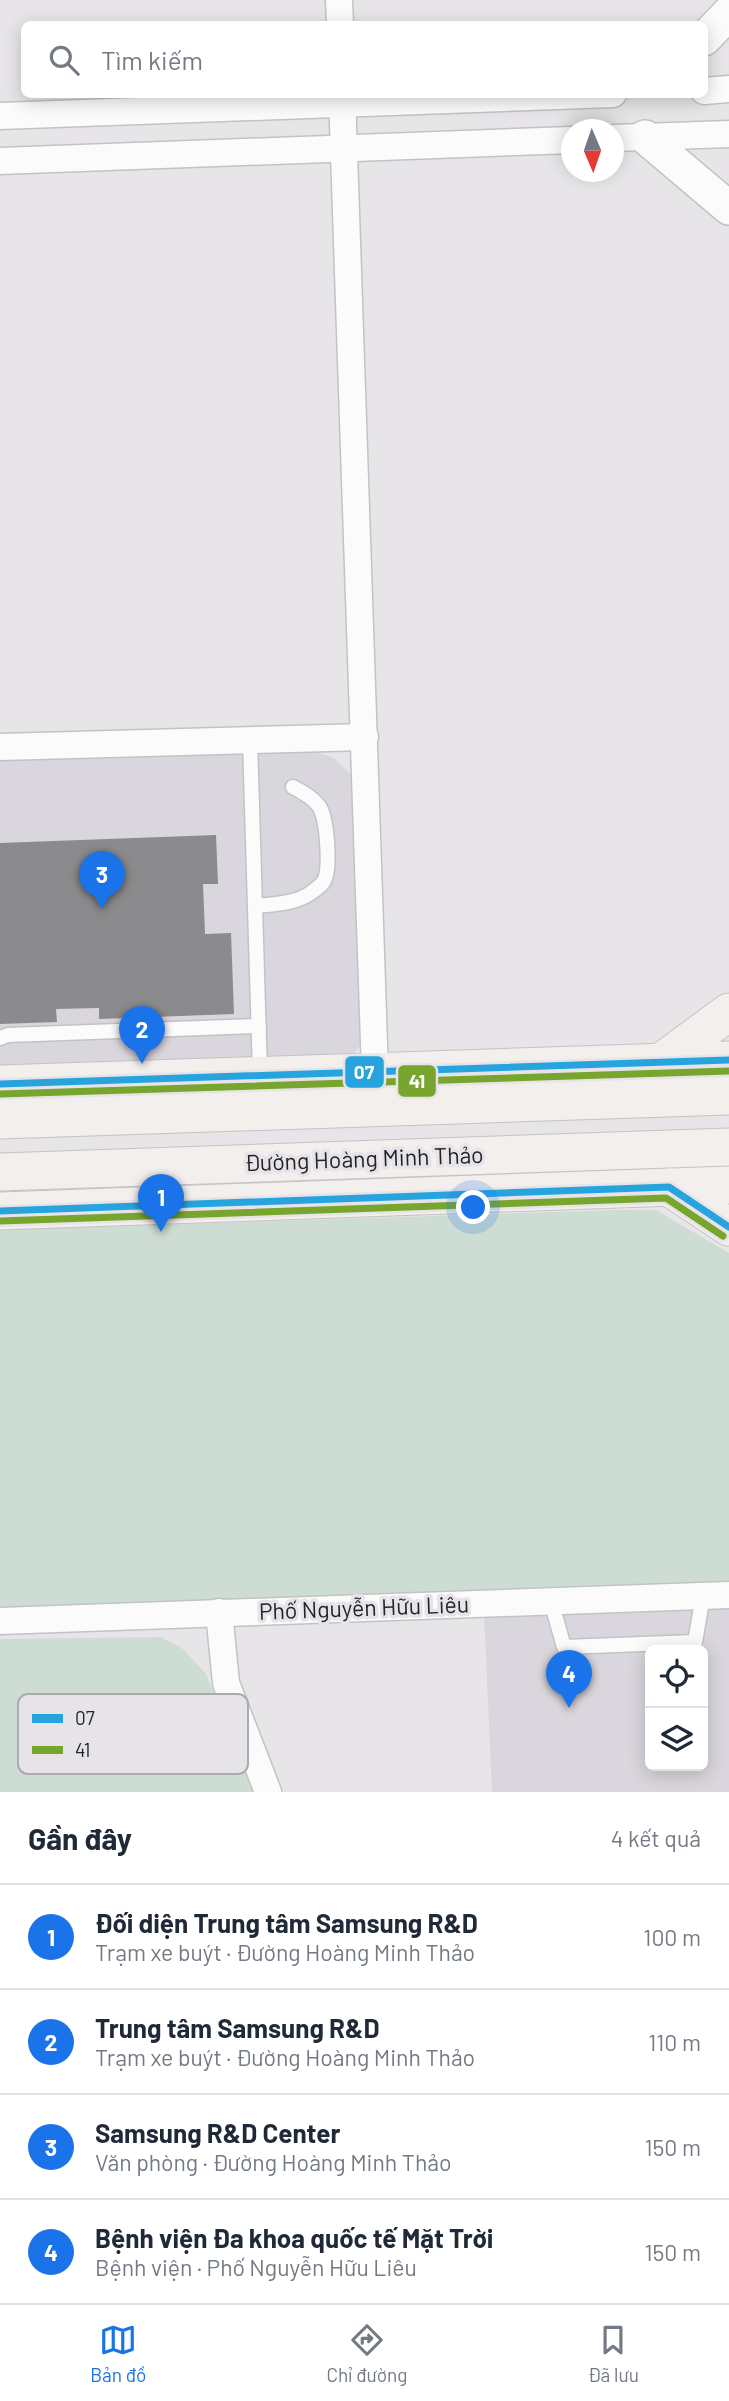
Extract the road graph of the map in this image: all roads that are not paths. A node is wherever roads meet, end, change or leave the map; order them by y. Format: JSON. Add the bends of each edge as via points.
{"nodes":[{"id":1,"x":339,"y":0,"type":"edge"},
{"id":2,"x":729,"y":13,"type":"edge"},
{"id":3,"x":340,"y":21,"type":"edge"},
{"id":4,"x":708,"y":37,"type":"edge"},
{"id":5,"x":729,"y":89,"type":"edge"},
{"id":6,"x":708,"y":91,"type":"edge"},
{"id":7,"x":396,"y":98,"type":"edge"},
{"id":8,"x":342,"y":99,"type":"edge"},
{"id":9,"x":0,"y":116,"type":"edge"},
{"id":10,"x":729,"y":134,"type":"edge"},
{"id":11,"x":629,"y":137,"type":"edge"},
{"id":12,"x":561,"y":140,"type":"edge"},
{"id":13,"x":344,"y":150,"type":"junction"},
{"id":14,"x":0,"y":161,"type":"edge"},
{"id":15,"x":729,"y":208,"type":"edge"},
{"id":16,"x":365,"y":737,"type":"junction"},
{"id":17,"x":250,"y":740,"type":"junction"},
{"id":18,"x":0,"y":747,"type":"edge"},
{"id":19,"x":293,"y":787,"type":"dead end"},
{"id":20,"x":255,"y":906,"type":"junction"},
{"id":21,"x":729,"y":1012,"type":"edge"},
{"id":22,"x":259,"y":1026,"type":"junction"},
{"id":23,"x":0,"y":1038,"type":"edge"},
{"id":24,"x":729,"y":1060,"type":"edge"},
{"id":25,"x":661,"y":1062,"type":"junction"},
{"id":26,"x":375,"y":1072,"type":"junction"},
{"id":27,"x":261,"y":1076,"type":"junction"},
{"id":28,"x":0,"y":1084,"type":"edge"},
{"id":29,"x":729,"y":1097,"type":"edge"},
{"id":30,"x":663,"y":1098,"type":"junction"},
{"id":31,"x":0,"y":1120,"type":"edge"},
{"id":32,"x":729,"y":1147,"type":"edge"},
{"id":33,"x":667,"y":1149,"type":"junction"},
{"id":34,"x":0,"y":1172,"type":"edge"},
{"id":35,"x":729,"y":1185,"type":"edge"},
{"id":36,"x":669,"y":1187,"type":"junction"},
{"id":37,"x":0,"y":1211,"type":"edge"},
{"id":38,"x":729,"y":1227,"type":"edge"},
{"id":39,"x":716,"y":1596,"type":"edge"},
{"id":40,"x":551,"y":1601,"type":"junction"},
{"id":41,"x":219,"y":1612,"type":"junction"},
{"id":42,"x":0,"y":1621,"type":"edge"},
{"id":43,"x":230,"y":1694,"type":"edge"},
{"id":44,"x":248,"y":1740,"type":"edge"},
{"id":45,"x":268,"y":1792,"type":"edge"}],
"edges":[{"from":1,"to":3,"type":"street"},
{"from":2,"to":4,"type":"street"},
{"from":5,"to":6,"type":"street"},
{"from":7,"to":8,"type":"street"},
{"from":8,"to":9,"type":"street"},
{"from":8,"to":13,"type":"street"},
{"from":10,"to":11,"type":"street"},
{"from":11,"to":15,"type":"street"},
{"from":12,"to":13,"type":"street"},
{"from":13,"to":14,"type":"street"},
{"from":13,"to":16,"type":"street"},
{"from":16,"to":17,"type":"street"},
{"from":16,"to":26,"type":"street"},
{"from":17,"to":18,"type":"street"},
{"from":17,"to":20,"type":"lane"},
{"from":19,"to":20,"type":"lane","via":[[309,795],[325,821],[324,882],[302,899]]},
{"from":20,"to":22,"type":"lane"},
{"from":21,"to":25,"type":"main road"},
{"from":22,"to":23,"type":"lane"},
{"from":22,"to":27,"type":"lane"},
{"from":24,"to":25,"type":"main road"},
{"from":25,"to":26,"type":"main road"},
{"from":25,"to":30,"type":"main road"},
{"from":26,"to":27,"type":"main road"},
{"from":27,"to":28,"type":"main road"},
{"from":29,"to":30,"type":"main road"},
{"from":30,"to":31,"type":"main road"},
{"from":32,"to":33,"type":"main road","name":"Đường Hoàng Minh Thảo"},
{"from":33,"to":34,"type":"main road","name":"Đường Hoàng Minh Thảo"},
{"from":33,"to":36,"type":"main road"},
{"from":35,"to":36,"type":"main road","name":"Đường Hoàng Minh Thảo"},
{"from":36,"to":37,"type":"main road","name":"Đường Hoàng Minh Thảo"},
{"from":36,"to":38,"type":"main road"},
{"from":39,"to":40,"type":"street","name":"Phố Nguyễn Hữu Liêu"},
{"from":39,"to":40,"type":"lane","via":[[695,1642],[564,1647]]},
{"from":40,"to":41,"type":"street","name":"Phố Nguyễn Hữu Liêu"},
{"from":41,"to":42,"type":"street","name":"Phố Nguyễn Hữu Liêu"},
{"from":41,"to":43,"type":"street"},
{"from":44,"to":45,"type":"street"}]}
